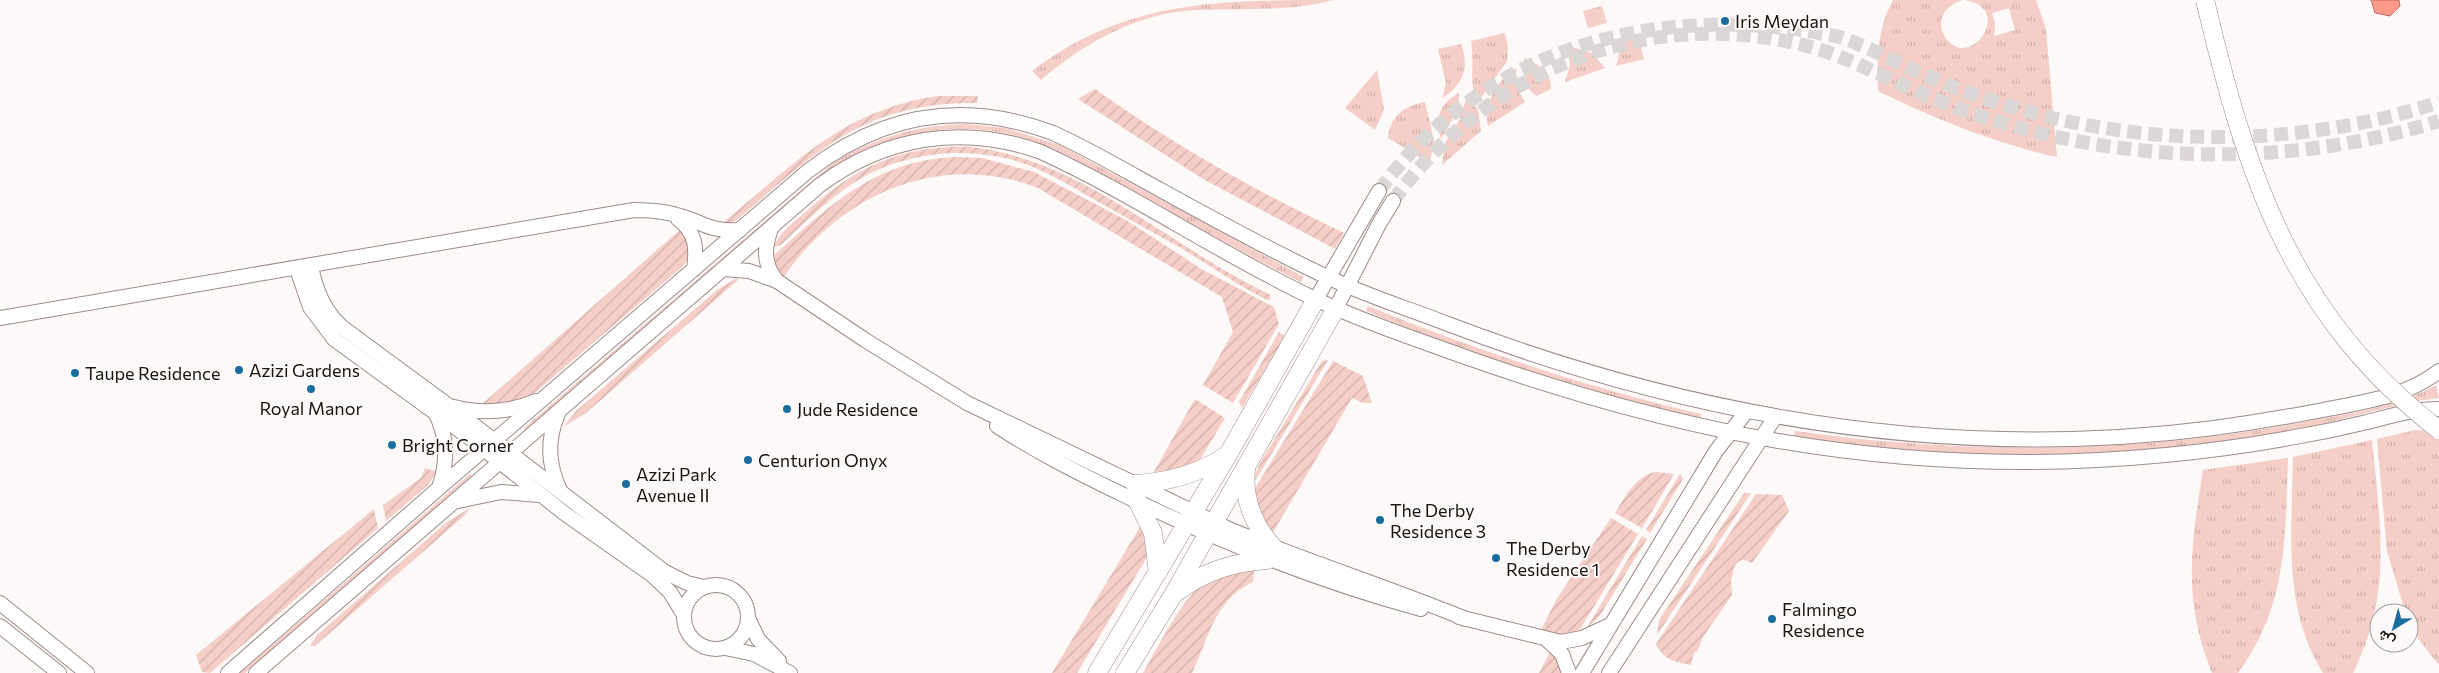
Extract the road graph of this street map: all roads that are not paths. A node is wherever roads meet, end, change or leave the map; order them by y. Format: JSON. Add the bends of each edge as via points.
{"nodes":[{"id":1,"x":2205,"y":0,"type":"edge"},
{"id":2,"x":1379,"y":191,"type":"tunnel mouth"},
{"id":3,"x":1393,"y":201,"type":"tunnel mouth"},
{"id":4,"x":671,"y":214,"type":"junction"},
{"id":5,"x":771,"y":228,"type":"junction"},
{"id":6,"x":740,"y":230,"type":"junction"},
{"id":7,"x":311,"y":266,"type":"junction"},
{"id":8,"x":297,"y":268,"type":"junction"},
{"id":9,"x":694,"y":269,"type":"junction"},
{"id":10,"x":724,"y":269,"type":"junction"},
{"id":11,"x":1330,"y":278,"type":"junction"},
{"id":12,"x":777,"y":281,"type":"junction"},
{"id":13,"x":1347,"y":286,"type":"junction"},
{"id":14,"x":1316,"y":300,"type":"junction"},
{"id":15,"x":1336,"y":308,"type":"junction"},
{"id":16,"x":0,"y":318,"type":"edge"},
{"id":17,"x":2439,"y":371,"type":"edge"},
{"id":18,"x":544,"y":398,"type":"junction"},
{"id":19,"x":449,"y":406,"type":"junction"},
{"id":20,"x":2439,"y":409,"type":"edge"},
{"id":21,"x":435,"y":412,"type":"junction"},
{"id":22,"x":559,"y":412,"type":"junction"},
{"id":23,"x":1746,"y":412,"type":"junction"},
{"id":24,"x":1775,"y":417,"type":"junction"},
{"id":25,"x":2439,"y":430,"type":"edge"},
{"id":26,"x":1729,"y":434,"type":"junction"},
{"id":27,"x":1760,"y":439,"type":"junction"},
{"id":28,"x":489,"y":445,"type":"junction"},
{"id":29,"x":511,"y":453,"type":"junction"},
{"id":30,"x":1229,"y":453,"type":"junction"},
{"id":31,"x":500,"y":462,"type":"junction"},
{"id":32,"x":1246,"y":467,"type":"junction"},
{"id":33,"x":439,"y":488,"type":"junction"},
{"id":34,"x":560,"y":490,"type":"junction"},
{"id":35,"x":1137,"y":493,"type":"junction"},
{"id":36,"x":541,"y":495,"type":"junction"},
{"id":37,"x":455,"y":502,"type":"junction"},
{"id":38,"x":1190,"y":519,"type":"junction"},
{"id":39,"x":1211,"y":528,"type":"junction"},
{"id":40,"x":1271,"y":554,"type":"junction"},
{"id":41,"x":1158,"y":572,"type":"junction"},
{"id":42,"x":704,"y":587,"type":"junction"},
{"id":43,"x":1173,"y":595,"type":"junction"},
{"id":44,"x":0,"y":603,"type":"edge"},
{"id":45,"x":684,"y":615,"type":"junction"},
{"id":46,"x":749,"y":620,"type":"junction"},
{"id":47,"x":1610,"y":625,"type":"junction"},
{"id":48,"x":0,"y":626,"type":"edge"},
{"id":49,"x":1545,"y":639,"type":"junction"},
{"id":50,"x":725,"y":648,"type":"junction"},
{"id":51,"x":788,"y":672,"type":"edge"},
{"id":52,"x":59,"y":673,"type":"edge"},
{"id":53,"x":87,"y":673,"type":"edge"},
{"id":54,"x":228,"y":673,"type":"edge"},
{"id":55,"x":256,"y":673,"type":"edge"},
{"id":56,"x":1097,"y":673,"type":"edge"},
{"id":57,"x":1125,"y":673,"type":"edge"},
{"id":58,"x":1569,"y":673,"type":"edge"},
{"id":59,"x":1582,"y":673,"type":"edge"},
{"id":60,"x":1609,"y":673,"type":"edge"}],
"edges":[{"from":1,"to":25,"type":"main road","bridge":true,"via":[[2246,154],[2264,203],[2291,257],[2323,308],[2360,355]]},
{"from":2,"to":11,"type":"street"},
{"from":3,"to":13,"type":"street"},
{"from":4,"to":6,"type":"street","via":[[713,229]]},
{"from":4,"to":7,"type":"street","via":[[652,210],[624,211]]},
{"from":4,"to":9,"type":"street","via":[[692,233],[697,252]]},
{"from":5,"to":10,"type":"street"},
{"from":5,"to":12,"type":"street","via":[[765,255],[769,270]]},
{"from":5,"to":14,"type":"street","via":[[836,174],[870,155],[926,138],[984,137],[1023,145],[1059,160]]},
{"from":6,"to":9,"type":"street"},
{"from":6,"to":11,"type":"street","via":[[816,165],[858,138],[915,119],[975,115],[1035,126],[1072,141],[1234,230]]},
{"from":7,"to":8,"type":"street"},
{"from":7,"to":19,"type":"street","via":[[321,301],[334,320]]},
{"from":8,"to":16,"type":"street"},
{"from":8,"to":21,"type":"street","via":[[310,307],[334,339]]},
{"from":9,"to":18,"type":"street"},
{"from":10,"to":12,"type":"street","via":[[749,271]]},
{"from":10,"to":22,"type":"street"},
{"from":11,"to":13,"type":"street"},
{"from":11,"to":14,"type":"street"},
{"from":12,"to":35,"type":"street","via":[[1049,458]]},
{"from":13,"to":15,"type":"street"},
{"from":13,"to":23,"type":"street","via":[[1567,367]]},
{"from":14,"to":15,"type":"street"},
{"from":14,"to":30,"type":"main road"},
{"from":15,"to":26,"type":"street","via":[[1553,386]]},
{"from":15,"to":32,"type":"main road"},
{"from":17,"to":24,"type":"street","via":[[2399,393],[2298,415],[2191,431],[2102,438],[1949,438]]},
{"from":18,"to":19,"type":"street","via":[[494,411]]},
{"from":18,"to":28,"type":"street"},
{"from":19,"to":28,"type":"street"},
{"from":20,"to":27,"type":"street","via":[[2409,412],[2243,446],[2084,460],[1925,459]]},
{"from":21,"to":28,"type":"street"},
{"from":21,"to":33,"type":"street","via":[[443,430],[446,450]]},
{"from":22,"to":29,"type":"street"},
{"from":22,"to":34,"type":"street","via":[[552,430],[550,450],[552,470]]},
{"from":23,"to":24,"type":"street"},
{"from":23,"to":26,"type":"street"},
{"from":24,"to":27,"type":"street"},
{"from":26,"to":27,"type":"street"},
{"from":26,"to":47,"type":"street"},
{"from":27,"to":60,"type":"street"},
{"from":28,"to":29,"type":"street"},
{"from":28,"to":31,"type":"street"},
{"from":28,"to":33,"type":"street"},
{"from":29,"to":31,"type":"street"},
{"from":29,"to":34,"type":"street"},
{"from":30,"to":35,"type":"main road","via":[[1207,467]]},
{"from":30,"to":38,"type":"main road"},
{"from":31,"to":36,"type":"street"},
{"from":31,"to":37,"type":"street"},
{"from":32,"to":39,"type":"main road"},
{"from":32,"to":40,"type":"main road","via":[[1250,511]]},
{"from":33,"to":54,"type":"street"},
{"from":34,"to":42,"type":"street","via":[[664,572]]},
{"from":35,"to":38,"type":"street"},
{"from":35,"to":41,"type":"main road","via":[[1153,533]]},
{"from":36,"to":37,"type":"street","via":[[501,492]]},
{"from":36,"to":45,"type":"street","via":[[658,580]]},
{"from":37,"to":55,"type":"street"},
{"from":38,"to":39,"type":"street"},
{"from":38,"to":41,"type":"main road"},
{"from":39,"to":40,"type":"street"},
{"from":39,"to":43,"type":"main road"},
{"from":40,"to":43,"type":"main road","via":[[1221,568],[1195,579]]},
{"from":40,"to":49,"type":"street","via":[[1383,586],[1466,619]]},
{"from":41,"to":56,"type":"main road"},
{"from":42,"to":45,"type":"street","via":[[688,601]]},
{"from":42,"to":46,"type":"street","via":[[722,585],[734,590],[747,605]]},
{"from":43,"to":57,"type":"main road"},
{"from":44,"to":53,"type":"street"},
{"from":45,"to":50,"type":"street","via":[[686,629],[697,643],[708,648]]},
{"from":46,"to":50,"type":"street","via":[[742,638]]},
{"from":46,"to":51,"type":"street","via":[[761,644]]},
{"from":47,"to":49,"type":"street","via":[[1577,640]]},
{"from":47,"to":59,"type":"street"},
{"from":48,"to":52,"type":"street"},
{"from":49,"to":58,"type":"street","via":[[1562,654]]},
{"from":50,"to":51,"type":"street","via":[[754,654]]}]}
